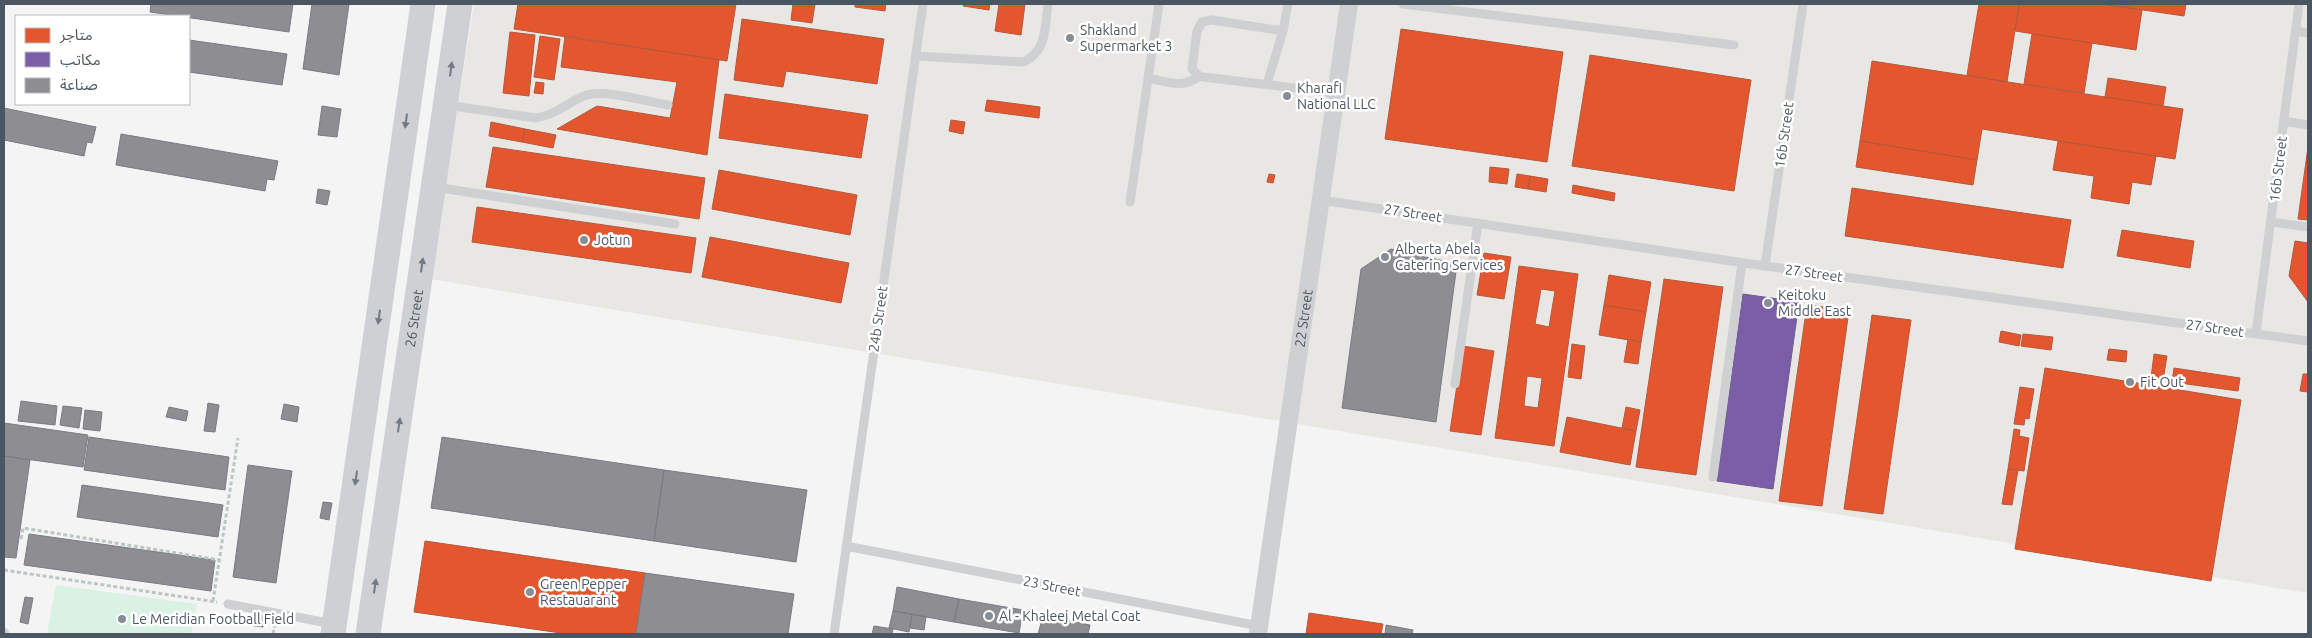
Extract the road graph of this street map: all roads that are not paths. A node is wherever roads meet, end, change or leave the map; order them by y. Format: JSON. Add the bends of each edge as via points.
{"nodes":[{"id":1,"x":423,"y":4,"type":"edge"},
{"id":2,"x":923,"y":4,"type":"edge"},
{"id":3,"x":1048,"y":4,"type":"edge"},
{"id":4,"x":1159,"y":4,"type":"edge"},
{"id":5,"x":1288,"y":4,"type":"edge"},
{"id":6,"x":1349,"y":4,"type":"edge"},
{"id":7,"x":1403,"y":4,"type":"edge"},
{"id":8,"x":1803,"y":4,"type":"edge"},
{"id":9,"x":2299,"y":4,"type":"edge"},
{"id":10,"x":460,"y":5,"type":"edge"},
{"id":11,"x":1284,"y":31,"type":"junction"},
{"id":12,"x":2296,"y":31,"type":"junction"},
{"id":13,"x":2308,"y":33,"type":"edge"},
{"id":14,"x":1734,"y":45,"type":"dead end"},
{"id":15,"x":916,"y":56,"type":"junction"},
{"id":16,"x":1199,"y":76,"type":"junction"},
{"id":17,"x":1148,"y":78,"type":"junction"},
{"id":18,"x":1267,"y":84,"type":"junction"},
{"id":19,"x":1336,"y":93,"type":"junction"},
{"id":20,"x":446,"y":105,"type":"junction"},
{"id":21,"x":668,"y":105,"type":"dead end"},
{"id":22,"x":2284,"y":121,"type":"junction"},
{"id":23,"x":2308,"y":124,"type":"edge"},
{"id":24,"x":434,"y":187,"type":"junction"},
{"id":25,"x":1320,"y":200,"type":"junction"},
{"id":26,"x":1130,"y":202,"type":"dead end"},
{"id":27,"x":2271,"y":222,"type":"junction"},
{"id":28,"x":1478,"y":223,"type":"junction"},
{"id":29,"x":675,"y":224,"type":"dead end"},
{"id":30,"x":2308,"y":227,"type":"edge"},
{"id":31,"x":1742,"y":262,"type":"junction"},
{"id":32,"x":1765,"y":266,"type":"junction"},
{"id":33,"x":2256,"y":333,"type":"junction"},
{"id":34,"x":2308,"y":341,"type":"edge"},
{"id":35,"x":1455,"y":384,"type":"dead end"},
{"id":36,"x":1713,"y":477,"type":"dead end"},
{"id":37,"x":846,"y":546,"type":"junction"},
{"id":38,"x":228,"y":604,"type":"road end"},
{"id":39,"x":334,"y":629,"type":"edge"},
{"id":40,"x":1258,"y":630,"type":"edge"},
{"id":41,"x":368,"y":634,"type":"edge"},
{"id":42,"x":834,"y":634,"type":"edge"}],
"edges":[{"from":1,"to":39,"type":"street","one_way":true},
{"from":2,"to":15,"type":"lane","name":"24b Street"},
{"from":3,"to":15,"type":"lane","via":[[1042,46],[1035,56],[1024,62]]},
{"from":4,"to":17,"type":"lane"},
{"from":5,"to":11,"type":"lane"},
{"from":6,"to":19,"type":"street","name":"22 Street"},
{"from":7,"to":14,"type":"lane"},
{"from":8,"to":32,"type":"lane","name":"16b Street"},
{"from":9,"to":12,"type":"lane","name":"16b Street"},
{"from":20,"to":10,"type":"street","name":"26 Street","one_way":true},
{"from":11,"to":16,"type":"lane","via":[[1212,20],[1202,22],[1197,31],[1191,64]]},
{"from":11,"to":18,"type":"lane"},
{"from":12,"to":13,"type":"lane"},
{"from":12,"to":22,"type":"lane","name":"16b Street"},
{"from":15,"to":37,"type":"lane","name":"24b Street"},
{"from":16,"to":17,"type":"lane","via":[[1179,84]]},
{"from":16,"to":18,"type":"lane"},
{"from":17,"to":26,"type":"lane"},
{"from":18,"to":19,"type":"lane"},
{"from":19,"to":25,"type":"street","name":"22 Street"},
{"from":20,"to":21,"type":"lane","via":[[536,118],[550,115],[583,96],[596,93]]},
{"from":20,"to":24,"type":"street","name":"26 Street"},
{"from":22,"to":23,"type":"lane"},
{"from":22,"to":27,"type":"lane","name":"16b Street"},
{"from":24,"to":29,"type":"lane"},
{"from":41,"to":24,"type":"street","name":"26 Street","one_way":true},
{"from":25,"to":28,"type":"lane","name":"27 Street"},
{"from":25,"to":40,"type":"street","name":"22 Street"},
{"from":27,"to":30,"type":"lane"},
{"from":27,"to":33,"type":"lane","name":"16b Street"},
{"from":28,"to":31,"type":"lane","name":"27 Street"},
{"from":28,"to":35,"type":"lane"},
{"from":31,"to":32,"type":"lane","name":"27 Street"},
{"from":31,"to":36,"type":"lane"},
{"from":32,"to":33,"type":"lane","name":"27 Street"},
{"from":33,"to":34,"type":"lane","name":"27 Street"},
{"from":37,"to":40,"type":"lane","name":"23 Street"},
{"from":37,"to":42,"type":"lane","name":"24b Street"},
{"from":38,"to":39,"type":"lane"}]}
